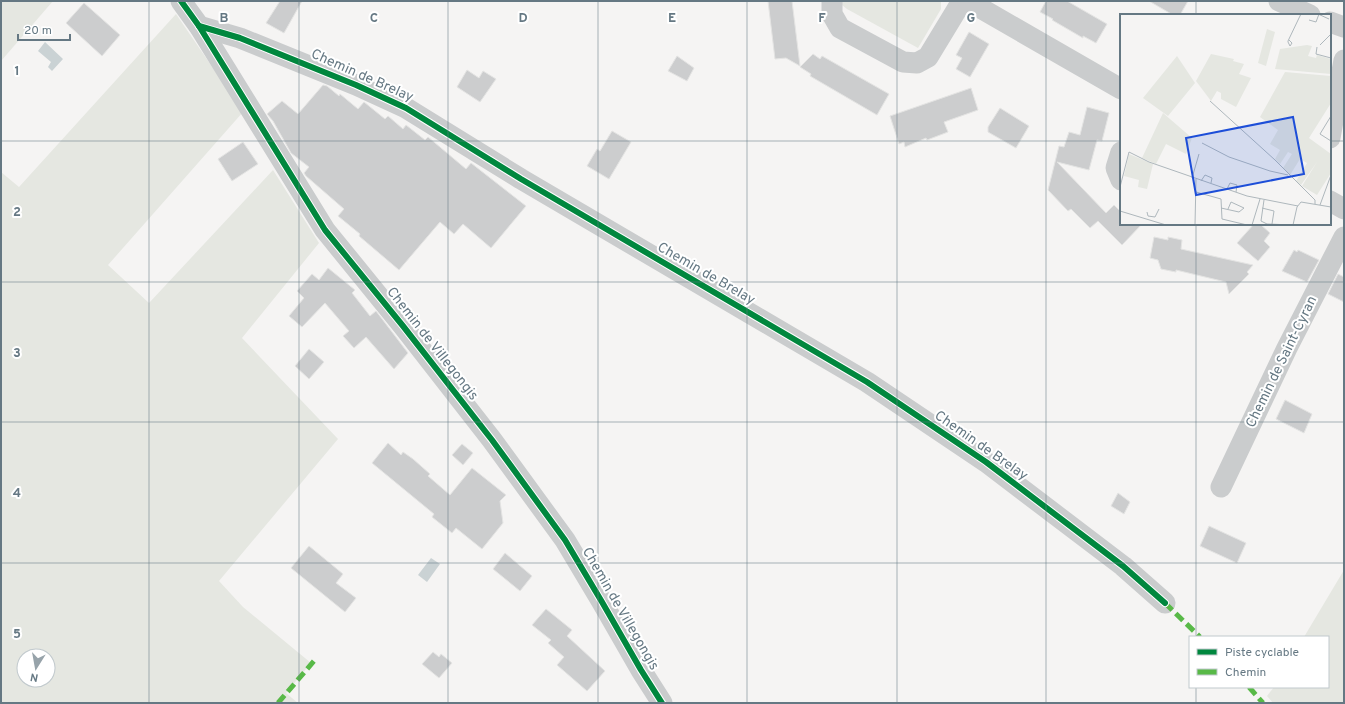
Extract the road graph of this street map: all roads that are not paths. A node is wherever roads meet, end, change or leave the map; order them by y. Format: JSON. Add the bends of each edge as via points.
{"nodes":[{"id":1,"x":181,"y":1,"type":"edge"},
{"id":2,"x":832,"y":1,"type":"edge"},
{"id":3,"x":962,"y":1,"type":"edge"},
{"id":4,"x":968,"y":1,"type":"edge"},
{"id":5,"x":1279,"y":1,"type":"edge"},
{"id":6,"x":1308,"y":14,"type":"edge"},
{"id":7,"x":1331,"y":22,"type":"edge"},
{"id":8,"x":199,"y":26,"type":"junction"},
{"id":9,"x":1344,"y":27,"type":"edge"},
{"id":10,"x":1344,"y":60,"type":"edge"},
{"id":11,"x":1120,"y":88,"type":"edge"},
{"id":12,"x":1331,"y":132,"type":"edge"},
{"id":13,"x":1120,"y":155,"type":"edge"},
{"id":14,"x":1120,"y":178,"type":"edge"},
{"id":15,"x":1331,"y":202,"type":"edge"},
{"id":16,"x":1344,"y":209,"type":"edge"},
{"id":17,"x":1344,"y":237,"type":"edge"},
{"id":18,"x":1221,"y":487,"type":"dead end"},
{"id":19,"x":1165,"y":603,"type":"dead end"},
{"id":20,"x":662,"y":703,"type":"edge"}],
"edges":[{"from":1,"to":8,"type":"street","name":"Chemin de Villegongis"},
{"from":2,"to":3,"type":"street","via":[[832,14],[840,28],[904,62],[917,63],[928,57]]},
{"from":4,"to":11,"type":"street"},
{"from":5,"to":6,"type":"street"},
{"from":7,"to":9,"type":"street"},
{"from":8,"to":19,"type":"street","name":"Chemin de Brelay","via":[[240,38],[406,108],[528,183],[867,382],[986,462],[1122,566]]},
{"from":8,"to":20,"type":"street","name":"Chemin de Villegongis","via":[[325,230],[492,440],[565,540]]},
{"from":10,"to":12,"type":"street"},
{"from":13,"to":14,"type":"street","via":[[1116,168]]},
{"from":15,"to":16,"type":"street"},
{"from":17,"to":18,"type":"street","name":"Chemin de Saint-Cyran"}]}
